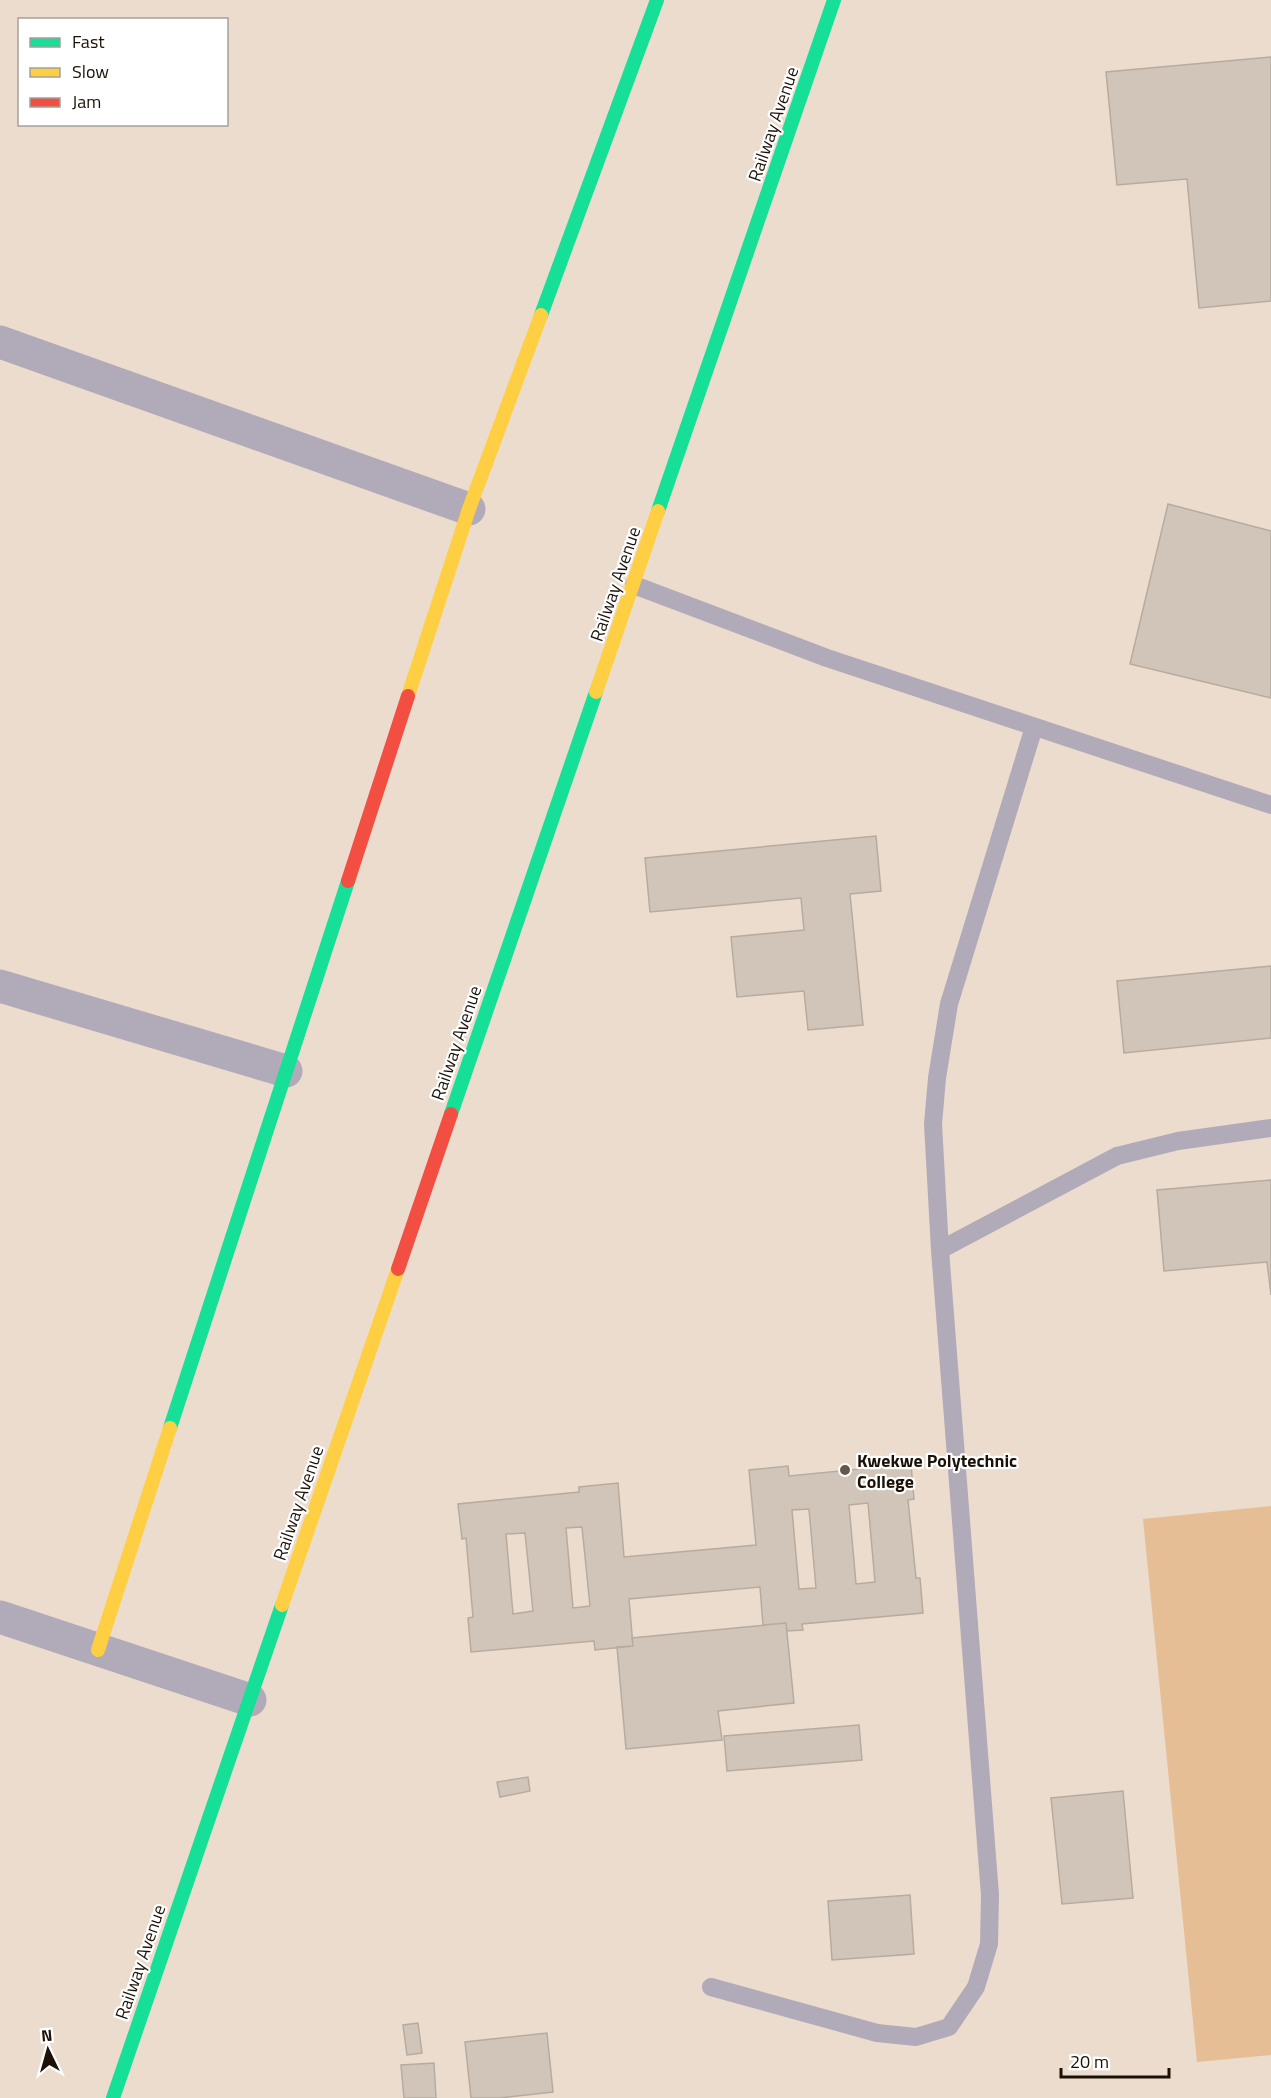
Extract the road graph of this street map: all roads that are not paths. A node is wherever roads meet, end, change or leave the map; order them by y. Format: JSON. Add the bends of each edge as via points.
{"nodes":[{"id":1,"x":657,"y":0,"type":"edge"},
{"id":2,"x":834,"y":0,"type":"edge"},
{"id":3,"x":0,"y":342,"type":"edge"},
{"id":4,"x":470,"y":509,"type":"junction"},
{"id":5,"x":634,"y":585,"type":"junction"},
{"id":6,"x":1034,"y":727,"type":"junction"},
{"id":7,"x":1271,"y":805,"type":"edge"},
{"id":8,"x":0,"y":986,"type":"edge"},
{"id":9,"x":286,"y":1071,"type":"junction"},
{"id":10,"x":1271,"y":1128,"type":"edge"},
{"id":11,"x":940,"y":1250,"type":"junction"},
{"id":12,"x":0,"y":1617,"type":"edge"},
{"id":13,"x":98,"y":1650,"type":"junction"},
{"id":14,"x":250,"y":1700,"type":"junction"},
{"id":15,"x":711,"y":1987,"type":"dead end"},
{"id":16,"x":113,"y":2098,"type":"edge"}],
"edges":[{"from":1,"to":4,"type":"street"},
{"from":2,"to":5,"type":"street","name":"Railway Avenue"},
{"from":3,"to":4,"type":"street"},
{"from":4,"to":9,"type":"street"},
{"from":5,"to":6,"type":"lane","via":[[827,658]]},
{"from":5,"to":14,"type":"street","name":"Railway Avenue"},
{"from":6,"to":7,"type":"lane"},
{"from":6,"to":11,"type":"lane","via":[[949,1004],[933,1124]]},
{"from":8,"to":9,"type":"street"},
{"from":9,"to":13,"type":"street"},
{"from":10,"to":11,"type":"lane","via":[[1178,1141],[1117,1156]]},
{"from":11,"to":15,"type":"lane","via":[[990,1895],[989,1944],[976,1987],[949,2027],[916,2037],[877,2033]]},
{"from":12,"to":13,"type":"street"},
{"from":13,"to":14,"type":"street"},
{"from":14,"to":16,"type":"street","name":"Railway Avenue"}]}
